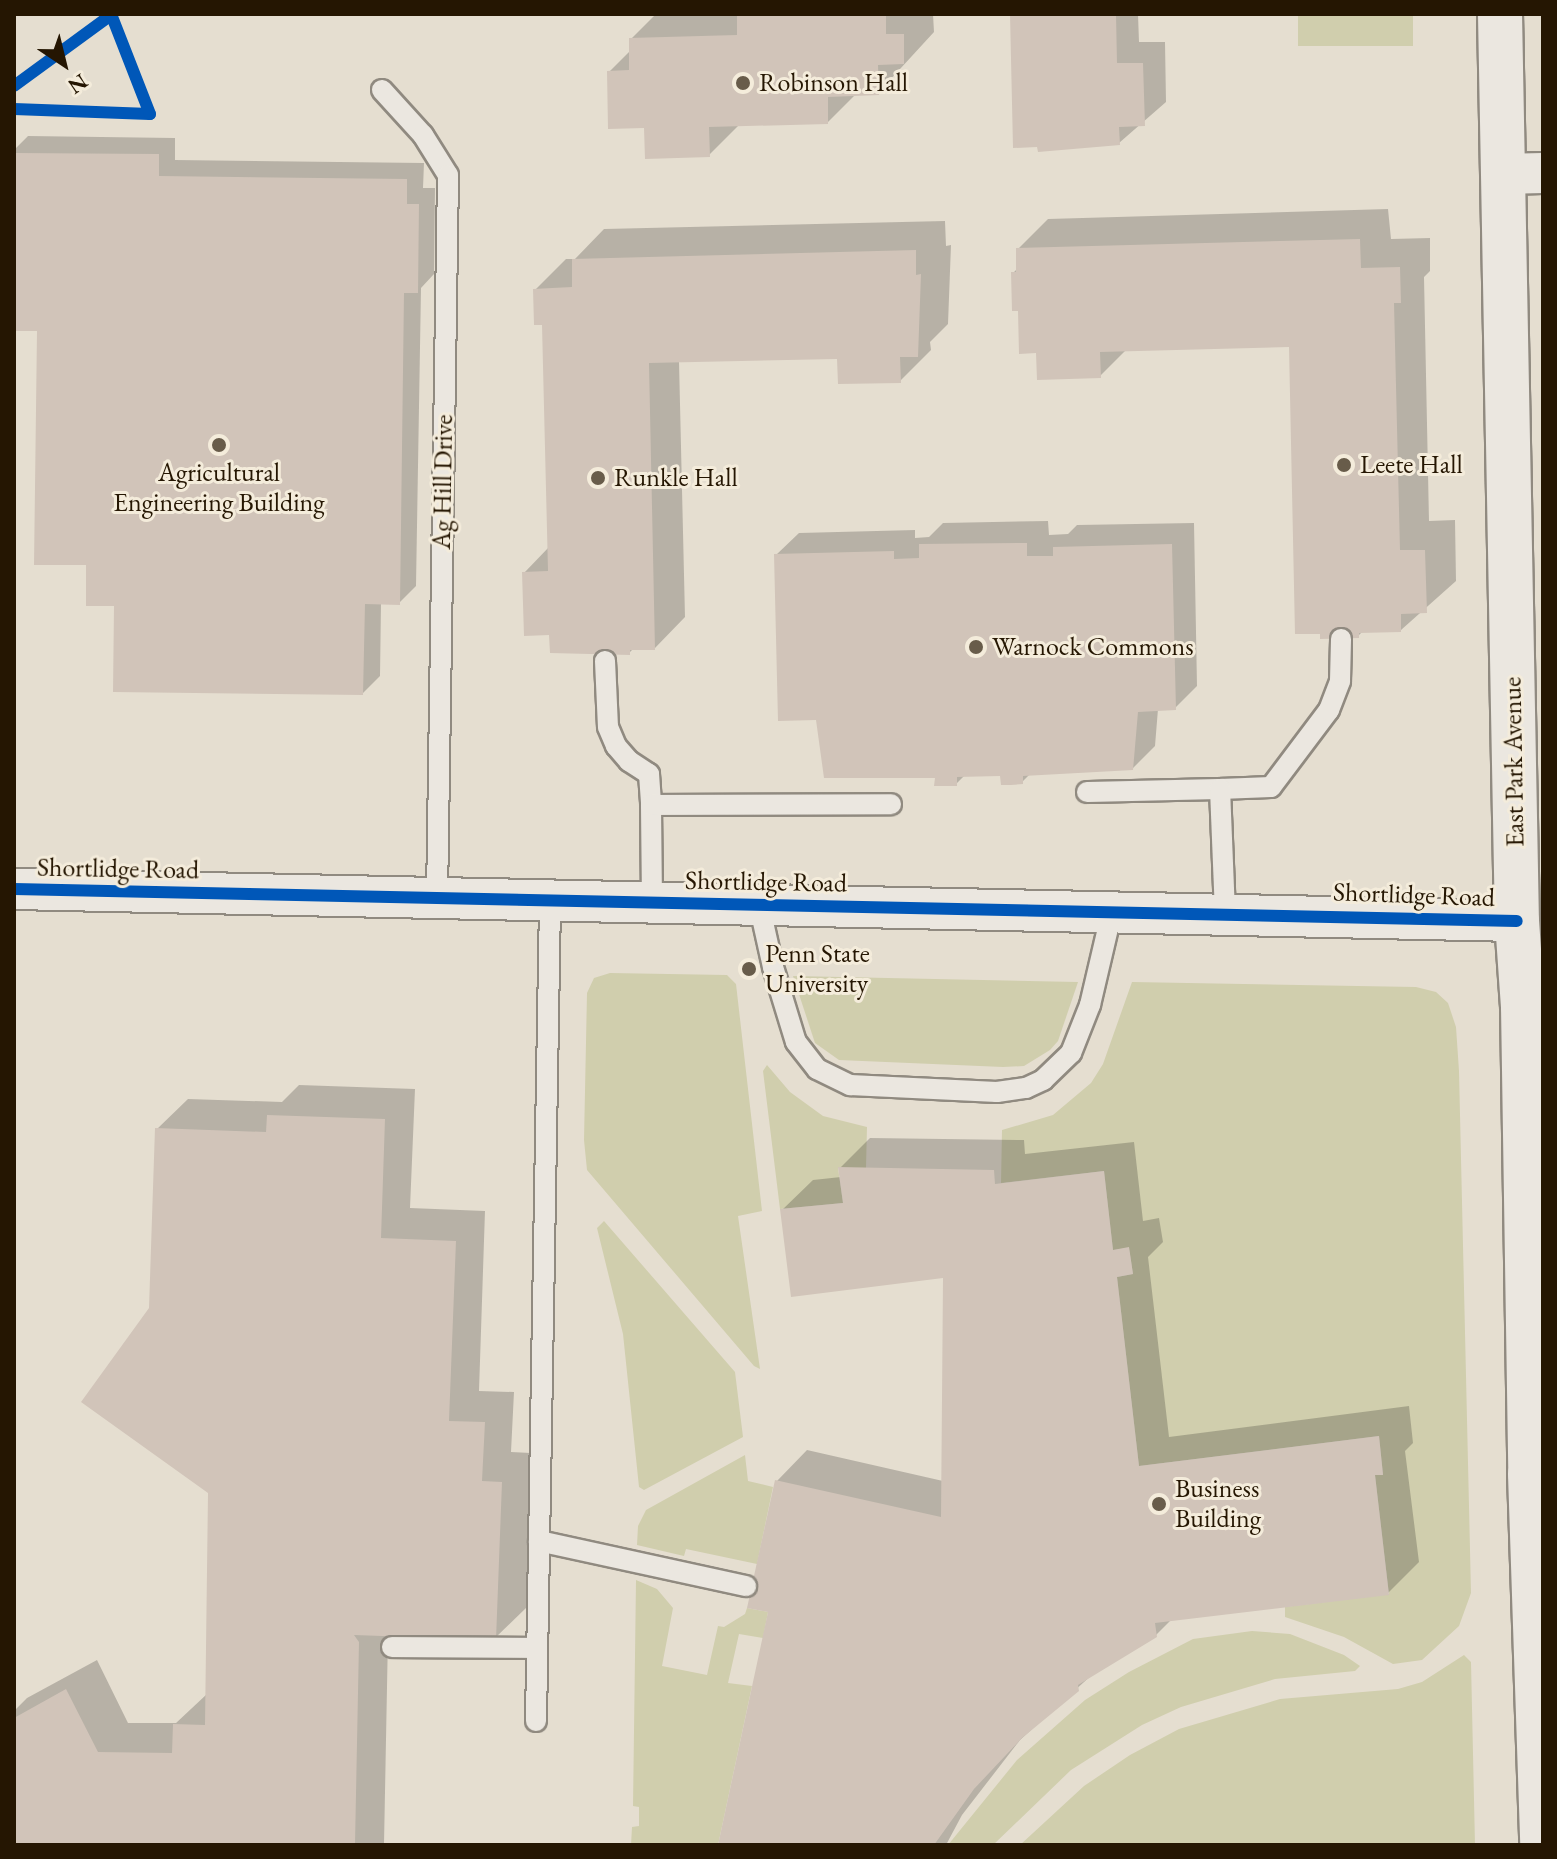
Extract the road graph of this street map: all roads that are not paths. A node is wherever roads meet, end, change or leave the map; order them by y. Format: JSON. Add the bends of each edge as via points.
{"nodes":[{"id":1,"x":1500,"y":14,"type":"edge"},
{"id":2,"x":382,"y":90,"type":"dead end"},
{"id":3,"x":1522,"y":174,"type":"edge"},
{"id":4,"x":1341,"y":639,"type":"dead end"},
{"id":5,"x":605,"y":661,"type":"dead end"},
{"id":6,"x":1220,"y":789,"type":"junction"},
{"id":7,"x":1087,"y":792,"type":"dead end"},
{"id":8,"x":891,"y":804,"type":"dead end"},
{"id":9,"x":651,"y":805,"type":"junction"},
{"id":10,"x":14,"y":889,"type":"edge"},
{"id":11,"x":437,"y":898,"type":"junction"},
{"id":12,"x":550,"y":900,"type":"junction"},
{"id":13,"x":652,"y":902,"type":"junction"},
{"id":14,"x":759,"y":904,"type":"junction"},
{"id":15,"x":1112,"y":911,"type":"junction"},
{"id":16,"x":1225,"y":912,"type":"junction"},
{"id":17,"x":1517,"y":921,"type":"junction"},
{"id":18,"x":539,"y":1541,"type":"junction"},
{"id":19,"x":746,"y":1586,"type":"dead end"},
{"id":20,"x":392,"y":1647,"type":"dead end"},
{"id":21,"x":537,"y":1648,"type":"junction"},
{"id":22,"x":536,"y":1721,"type":"dead end"},
{"id":23,"x":1542,"y":1845,"type":"edge"}],
"edges":[{"from":1,"to":3,"type":"main road","name":"East Park Avenue"},
{"from":2,"to":11,"type":"lane","name":"Ag Hill Drive","via":[[423,135],[448,175]]},
{"from":3,"to":17,"type":"main road","name":"East Park Avenue"},
{"from":4,"to":6,"type":"lane","via":[[1340,681],[1329,710],[1271,787]]},
{"from":5,"to":9,"type":"lane","via":[[608,727],[629,761],[649,774]]},
{"from":6,"to":7,"type":"lane"},
{"from":6,"to":16,"type":"lane"},
{"from":8,"to":9,"type":"lane"},
{"from":9,"to":13,"type":"lane"},
{"from":10,"to":11,"type":"street","name":"Shortlidge Road"},
{"from":11,"to":12,"type":"street","name":"Shortlidge Road"},
{"from":12,"to":13,"type":"street","name":"Shortlidge Road"},
{"from":12,"to":18,"type":"lane"},
{"from":13,"to":14,"type":"street","name":"Shortlidge Road"},
{"from":14,"to":15,"type":"street","name":"Shortlidge Road"},
{"from":14,"to":15,"type":"lane","via":[[796,1042],[817,1069],[850,1085],[997,1092],[1043,1080],[1071,1053],[1082,1033]]},
{"from":15,"to":16,"type":"street","name":"Shortlidge Road"},
{"from":16,"to":17,"type":"street","name":"Shortlidge Road"},
{"from":17,"to":23,"type":"main road","name":"East Park Avenue"},
{"from":18,"to":19,"type":"lane"},
{"from":18,"to":21,"type":"lane"},
{"from":20,"to":21,"type":"lane"},
{"from":21,"to":22,"type":"lane"}]}
